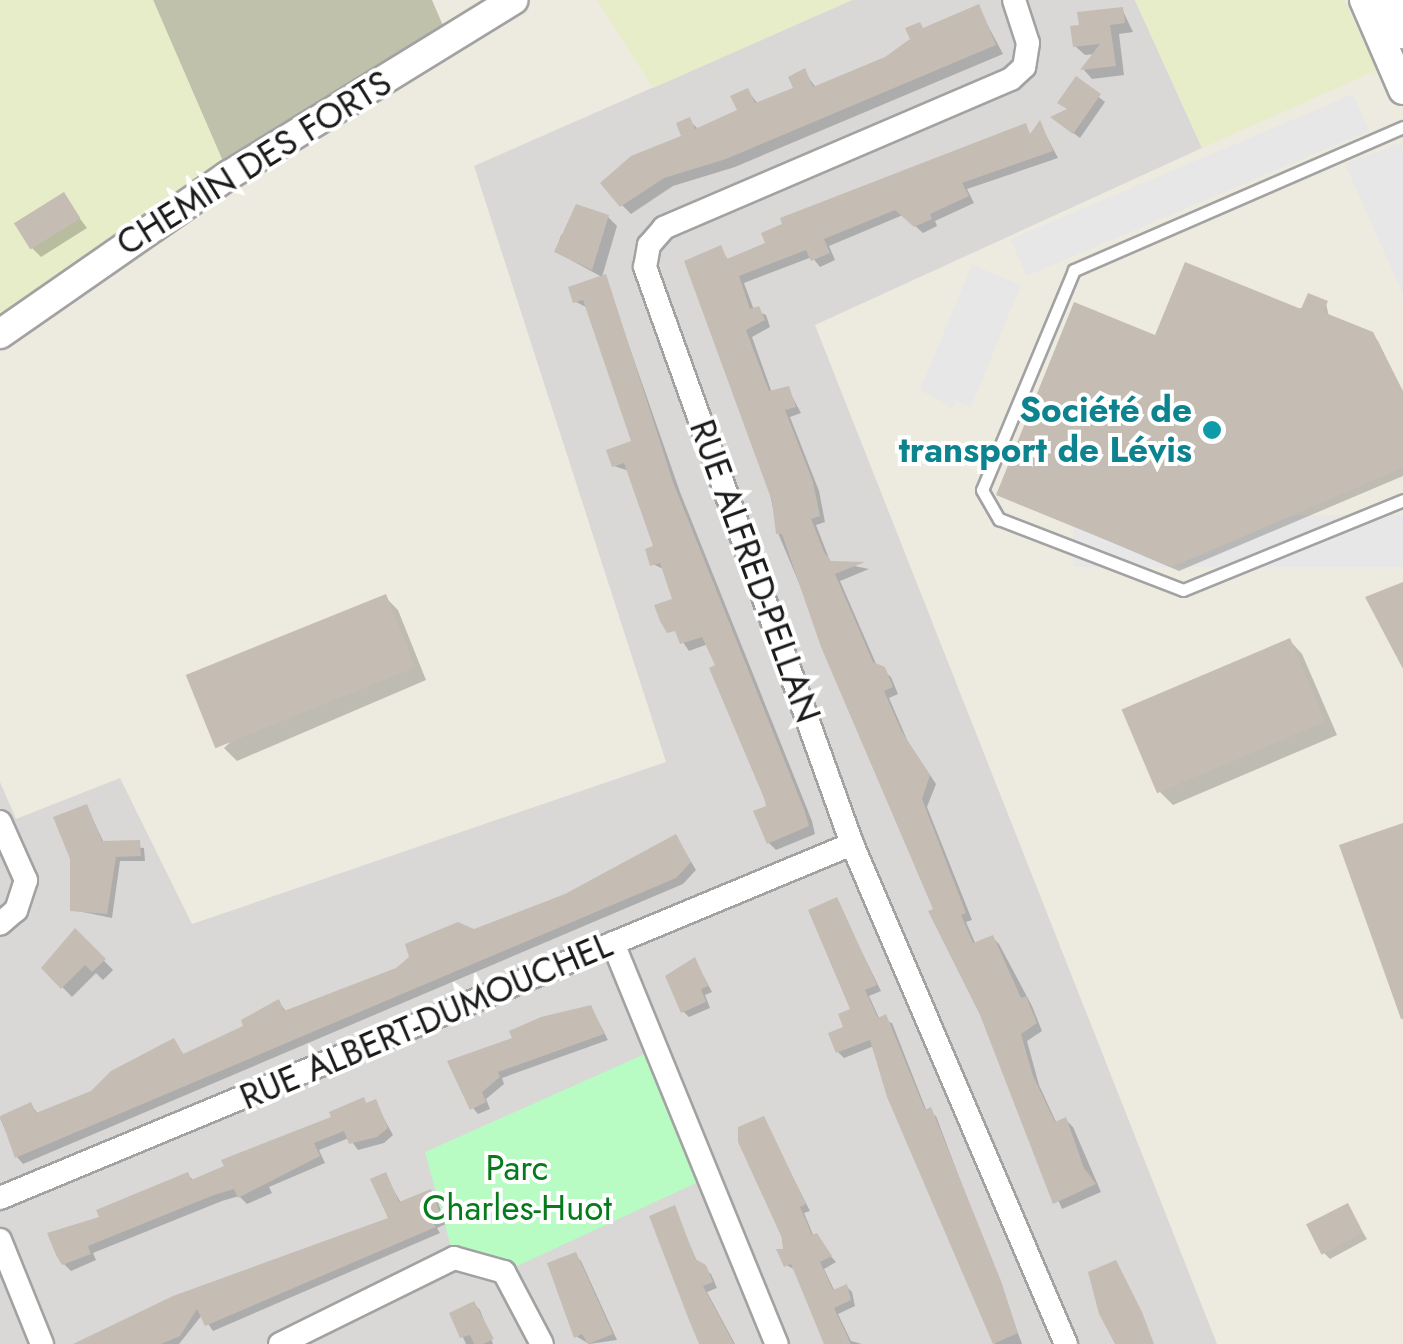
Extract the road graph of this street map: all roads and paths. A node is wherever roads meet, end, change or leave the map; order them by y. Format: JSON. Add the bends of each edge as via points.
{"nodes":[{"id":1,"x":514,"y":0,"type":"edge"},
{"id":2,"x":1014,"y":0,"type":"edge"},
{"id":3,"x":1364,"y":0,"type":"edge"},
{"id":4,"x":1389,"y":0,"type":"edge"},
{"id":5,"x":1403,"y":34,"type":"edge"},
{"id":6,"x":1403,"y":90,"type":"edge"},
{"id":7,"x":1403,"y":127,"type":"edge"},
{"id":8,"x":0,"y":334,"type":"edge"},
{"id":9,"x":1403,"y":500,"type":"edge"},
{"id":10,"x":0,"y":822,"type":"edge"},
{"id":11,"x":852,"y":844,"type":"junction"},
{"id":12,"x":0,"y":924,"type":"edge"},
{"id":13,"x":614,"y":943,"type":"junction"},
{"id":14,"x":0,"y":1198,"type":"edge"},
{"id":15,"x":0,"y":1240,"type":"edge"},
{"id":16,"x":287,"y":1343,"type":"edge"},
{"id":17,"x":42,"y":1344,"type":"edge"},
{"id":18,"x":542,"y":1344,"type":"edge"},
{"id":19,"x":777,"y":1344,"type":"edge"},
{"id":20,"x":1066,"y":1344,"type":"edge"}],
"edges":[{"from":1,"to":8,"type":"street","name":"CHEMIN DES FORTS","via":[[200,194]]},
{"from":2,"to":11,"type":"street","name":"RUE ALFRED-PELLAN","via":[[1028,43],[1024,67],[1011,79],[664,228],[649,245],[645,267]]},
{"from":3,"to":6,"type":"street"},
{"from":4,"to":5,"type":"street"},
{"from":7,"to":9,"type":"lane","via":[[1068,275],[982,490],[1000,519],[1183,590]]},
{"from":10,"to":12,"type":"street","via":[[26,880],[16,910]]},
{"from":11,"to":13,"type":"street","name":"RUE ALBERT-DUMOUCHEL"},
{"from":11,"to":20,"type":"street","name":"RUE ALFRED-PELLAN"},
{"from":13,"to":14,"type":"street","name":"RUE ALBERT-DUMOUCHEL"},
{"from":13,"to":19,"type":"street"},
{"from":15,"to":17,"type":"street"},
{"from":16,"to":18,"type":"street","via":[[454,1258],[504,1272]]}]}
